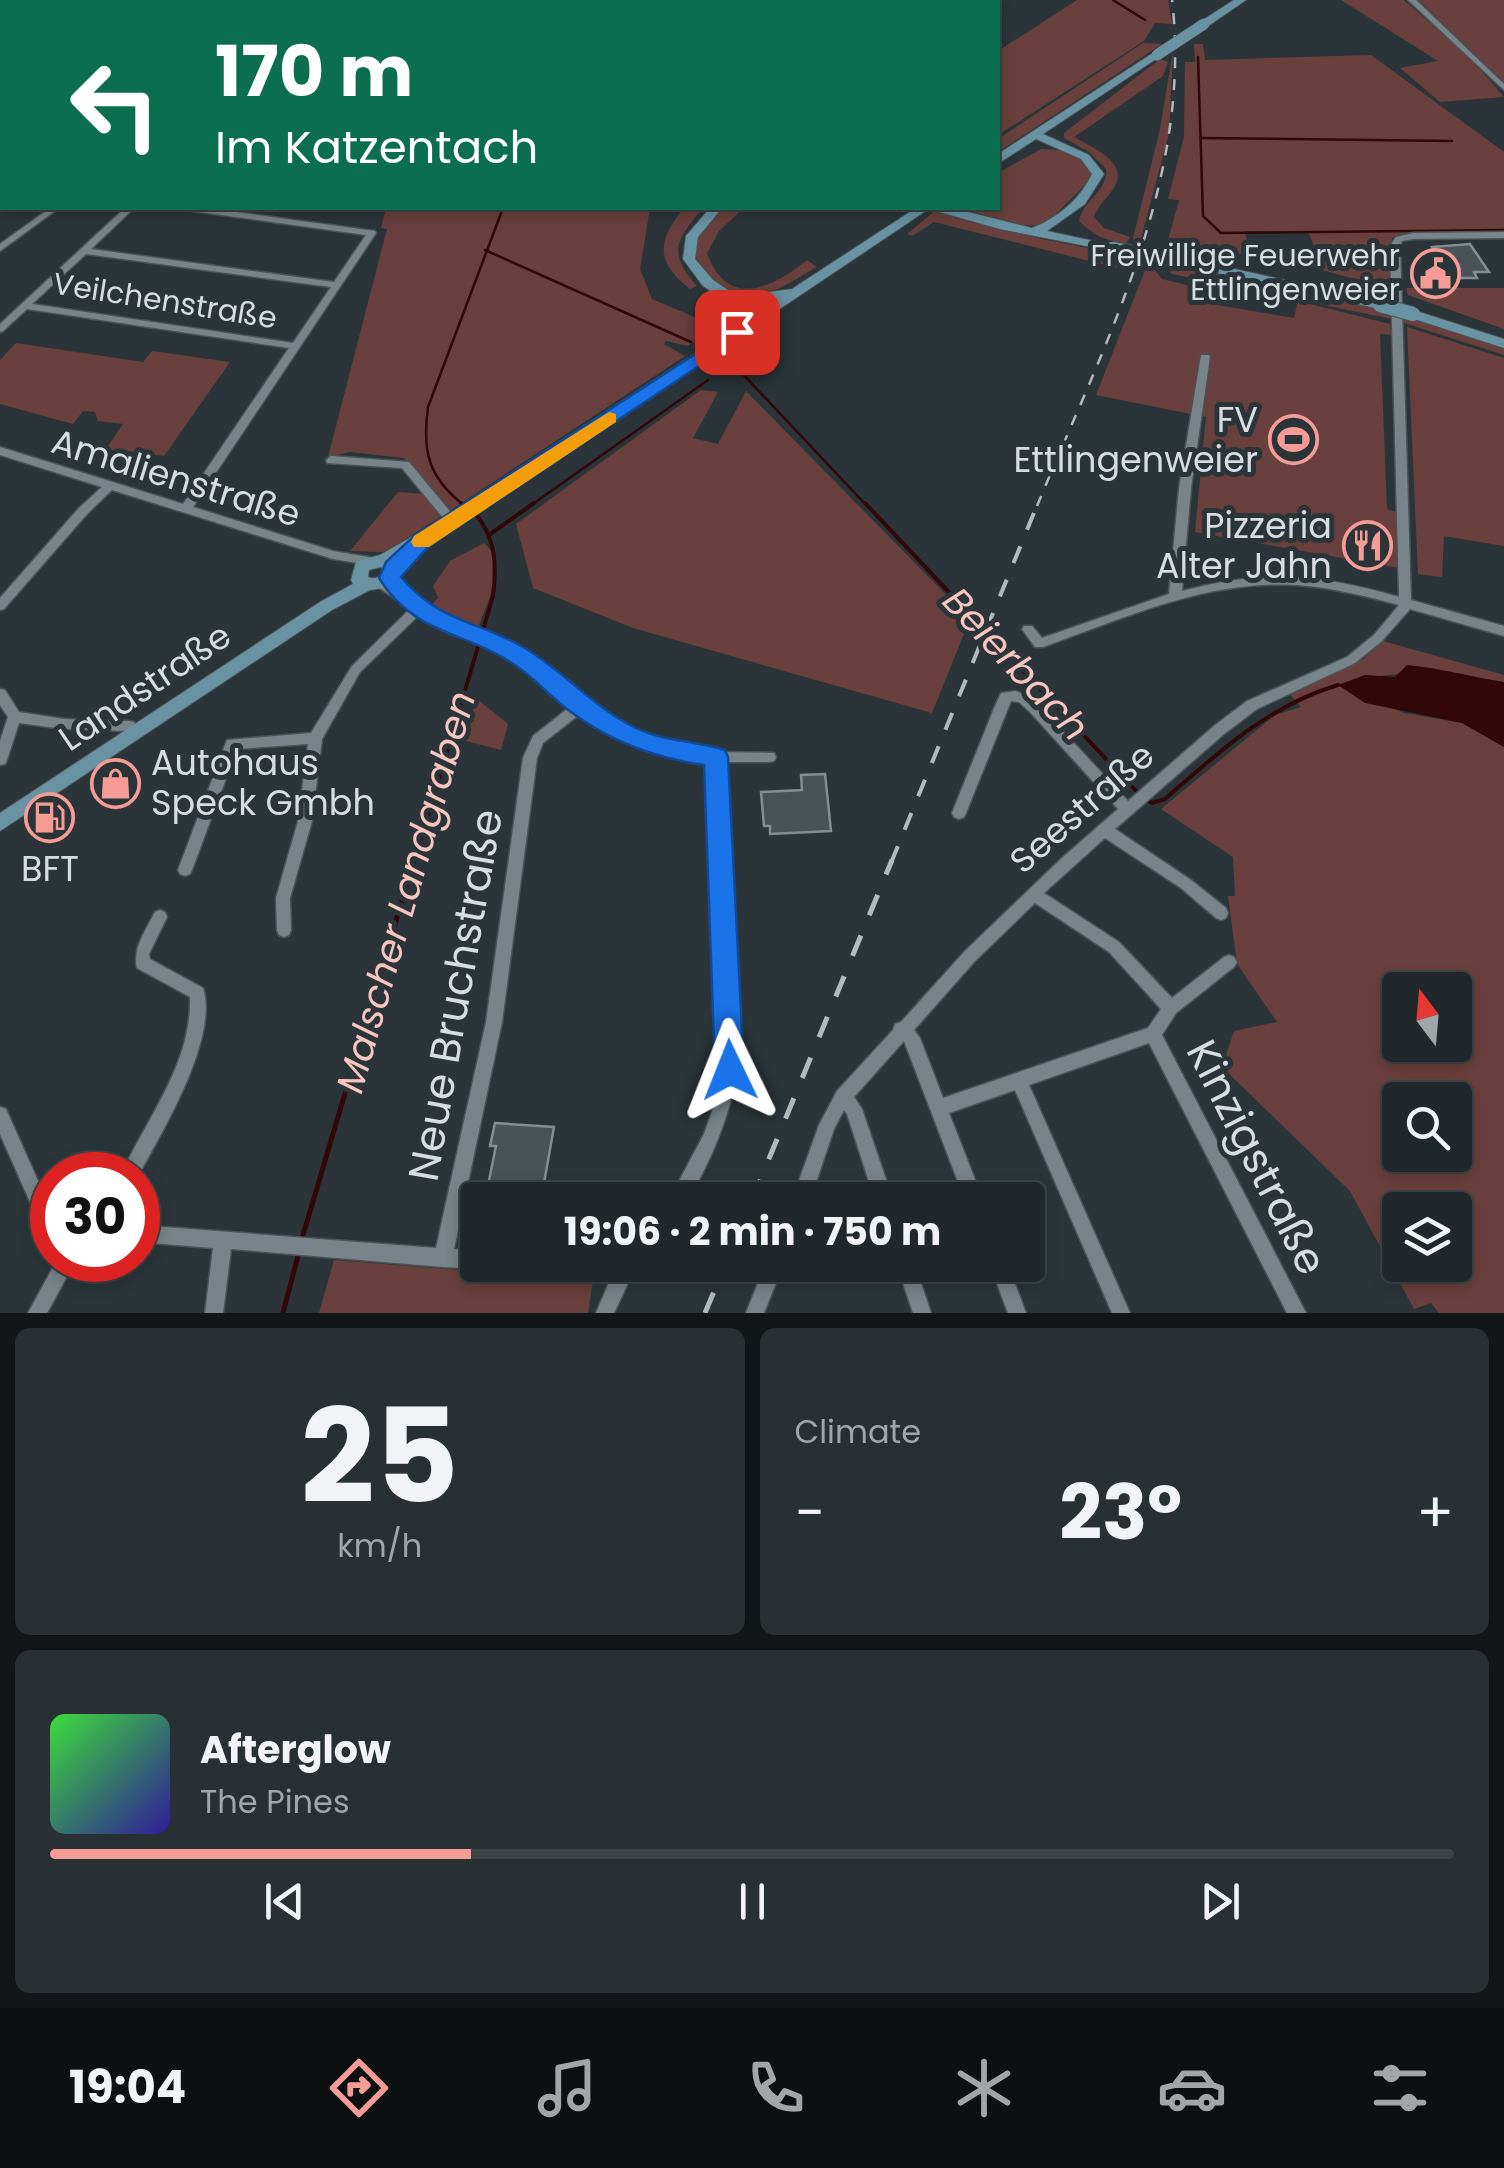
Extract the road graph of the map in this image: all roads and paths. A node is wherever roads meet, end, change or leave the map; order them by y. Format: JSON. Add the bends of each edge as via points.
{"nodes":[{"id":1,"x":1241,"y":0,"type":"edge"},
{"id":2,"x":1412,"y":0,"type":"edge"},
{"id":3,"x":1501,"y":85,"type":"edge"},
{"id":4,"x":1035,"y":134,"type":"junction"},
{"id":5,"x":1000,"y":158,"type":"edge"},
{"id":6,"x":1074,"y":206,"type":"junction"},
{"id":7,"x":52,"y":210,"type":"edge"},
{"id":8,"x":128,"y":210,"type":"edge"},
{"id":9,"x":207,"y":210,"type":"edge"},
{"id":10,"x":714,"y":210,"type":"edge"},
{"id":11,"x":921,"y":210,"type":"edge"},
{"id":12,"x":950,"y":210,"type":"edge"},
{"id":13,"x":1033,"y":232,"type":"junction"},
{"id":14,"x":1504,"y":234,"type":"edge"},
{"id":15,"x":0,"y":248,"type":"edge"},
{"id":16,"x":1109,"y":248,"type":"junction"},
{"id":17,"x":86,"y":251,"type":"junction"},
{"id":18,"x":338,"y":285,"type":"junction"},
{"id":19,"x":796,"y":292,"type":"junction"},
{"id":20,"x":724,"y":293,"type":"junction"},
{"id":21,"x":744,"y":298,"type":"junction"},
{"id":22,"x":27,"y":306,"type":"junction"},
{"id":23,"x":762,"y":316,"type":"junction"},
{"id":24,"x":0,"y":329,"type":"edge"},
{"id":25,"x":1504,"y":344,"type":"edge"},
{"id":26,"x":296,"y":346,"type":"junction"},
{"id":27,"x":1204,"y":357,"type":"dead end"},
{"id":28,"x":0,"y":451,"type":"edge"},
{"id":29,"x":331,"y":460,"type":"dead end"},
{"id":30,"x":110,"y":486,"type":"junction"},
{"id":31,"x":185,"y":510,"type":"junction"},
{"id":32,"x":464,"y":514,"type":"junction"},
{"id":33,"x":375,"y":573,"type":"junction"},
{"id":34,"x":1174,"y":596,"type":"junction"},
{"id":35,"x":414,"y":604,"type":"junction"},
{"id":36,"x":0,"y":606,"type":"edge"},
{"id":37,"x":1404,"y":606,"type":"junction"},
{"id":38,"x":1028,"y":629,"type":"dead end"},
{"id":39,"x":1504,"y":632,"type":"edge"},
{"id":40,"x":0,"y":694,"type":"edge"},
{"id":41,"x":580,"y":706,"type":"junction"},
{"id":42,"x":15,"y":717,"type":"junction"},
{"id":43,"x":135,"y":732,"type":"junction"},
{"id":44,"x":315,"y":738,"type":"junction"},
{"id":45,"x":716,"y":757,"type":"junction"},
{"id":46,"x":769,"y":757,"type":"dead end"},
{"id":47,"x":0,"y":760,"type":"edge"},
{"id":48,"x":1138,"y":802,"type":"junction"},
{"id":49,"x":959,"y":814,"type":"dead end"},
{"id":50,"x":0,"y":823,"type":"edge"},
{"id":51,"x":1106,"y":831,"type":"junction"},
{"id":52,"x":185,"y":870,"type":"dead end"},
{"id":53,"x":1033,"y":894,"type":"junction"},
{"id":54,"x":1221,"y":914,"type":"dead end"},
{"id":55,"x":160,"y":917,"type":"dead end"},
{"id":56,"x":284,"y":930,"type":"dead end"},
{"id":57,"x":1228,"y":962,"type":"dead end"},
{"id":58,"x":1171,"y":1008,"type":"junction"},
{"id":59,"x":901,"y":1029,"type":"junction"},
{"id":60,"x":1153,"y":1034,"type":"junction"},
{"id":61,"x":1019,"y":1081,"type":"junction"},
{"id":62,"x":843,"y":1097,"type":"junction"},
{"id":63,"x":938,"y":1108,"type":"junction"},
{"id":64,"x":0,"y":1116,"type":"edge"},
{"id":65,"x":141,"y":1152,"type":"edge"},
{"id":66,"x":689,"y":1182,"type":"edge"},
{"id":67,"x":807,"y":1182,"type":"edge"},
{"id":68,"x":878,"y":1182,"type":"edge"},
{"id":69,"x":967,"y":1182,"type":"edge"},
{"id":70,"x":30,"y":1183,"type":"edge"},
{"id":71,"x":160,"y":1235,"type":"edge"},
{"id":72,"x":223,"y":1240,"type":"junction"},
{"id":73,"x":444,"y":1258,"type":"junction"},
{"id":74,"x":460,"y":1259,"type":"edge"},
{"id":75,"x":54,"y":1282,"type":"edge"},
{"id":76,"x":619,"y":1282,"type":"edge"},
{"id":77,"x":767,"y":1282,"type":"edge"},
{"id":78,"x":912,"y":1282,"type":"edge"},
{"id":79,"x":1006,"y":1282,"type":"edge"},
{"id":80,"x":36,"y":1313,"type":"edge"},
{"id":81,"x":214,"y":1313,"type":"edge"},
{"id":82,"x":605,"y":1313,"type":"edge"},
{"id":83,"x":754,"y":1313,"type":"edge"},
{"id":84,"x":922,"y":1313,"type":"edge"},
{"id":85,"x":1018,"y":1313,"type":"edge"},
{"id":86,"x":1121,"y":1313,"type":"edge"},
{"id":87,"x":1297,"y":1313,"type":"edge"}],
"edges":[{"from":1,"to":4,"type":"main road","bridge":true},
{"from":2,"to":3,"type":"street"},
{"from":4,"to":5,"type":"main road"},
{"from":4,"to":6,"type":"main road","via":[[1096,170],[1091,190]]},
{"from":6,"to":13,"type":"main road"},
{"from":6,"to":16,"type":"main road","via":[[1070,224]]},
{"from":7,"to":15,"type":"street"},
{"from":8,"to":17,"type":"street"},
{"from":9,"to":18,"type":"street","via":[[372,232]]},
{"from":10,"to":20,"type":"main road","via":[[692,236],[689,259]]},
{"from":11,"to":19,"type":"main road","name":"Landstraße"},
{"from":12,"to":13,"type":"main road"},
{"from":13,"to":16,"type":"main road"},
{"from":14,"to":37,"type":"street","via":[[1414,236],[1395,246]]},
{"from":16,"to":25,"type":"main road","bridge":true,"via":[[1380,305]]},
{"from":17,"to":18,"type":"street"},
{"from":17,"to":22,"type":"street"},
{"from":18,"to":26,"type":"street"},
{"from":19,"to":21,"type":"main road"},
{"from":19,"to":23,"type":"main road","name":"Landstraße"},
{"from":20,"to":21,"type":"main road"},
{"from":20,"to":23,"type":"main road"},
{"from":21,"to":23,"type":"main road"},
{"from":22,"to":24,"type":"street"},
{"from":22,"to":26,"type":"street","name":"Veilchenstraße"},
{"from":23,"to":32,"type":"main road","name":"Landstraße"},
{"from":26,"to":31,"type":"street"},
{"from":27,"to":34,"type":"street"},
{"from":28,"to":30,"type":"street","name":"Amalienstraße"},
{"from":29,"to":32,"type":"street","via":[[405,465]]},
{"from":30,"to":31,"type":"street","name":"Amalienstraße"},
{"from":30,"to":36,"type":"street"},
{"from":31,"to":33,"type":"street","name":"Amalienstraße"},
{"from":32,"to":33,"type":"main road","name":"Landstraße"},
{"from":33,"to":35,"type":"street","name":"Amalienstraße"},
{"from":33,"to":43,"type":"main road","name":"Landstraße"},
{"from":34,"to":37,"type":"street","via":[[1284,580]]},
{"from":34,"to":38,"type":"street","via":[[1039,644]]},
{"from":35,"to":41,"type":"street","name":"Amalienstraße","via":[[435,620],[519,656]]},
{"from":35,"to":44,"type":"street","via":[[356,669]]},
{"from":37,"to":39,"type":"street"},
{"from":37,"to":48,"type":"street","name":"Seestraße","via":[[1350,660],[1252,705]]},
{"from":40,"to":42,"type":"street"},
{"from":41,"to":45,"type":"street","name":"Amalienstraße","via":[[644,743]]},
{"from":41,"to":73,"type":"street","name":"Neue Bruchstraße","via":[[538,740],[530,760],[494,1022]]},
{"from":42,"to":43,"type":"street","via":[[129,726]]},
{"from":42,"to":47,"type":"street"},
{"from":43,"to":50,"type":"main road","name":"Landstraße"},
{"from":44,"to":52,"type":"street","via":[[232,744]]},
{"from":44,"to":56,"type":"street","via":[[304,830],[283,898]]},
{"from":45,"to":46,"type":"street","name":"Amalienstraße"},
{"from":45,"to":66,"type":"street","via":[[730,1070],[724,1110]]},
{"from":48,"to":49,"type":"street","via":[[1013,694],[1001,706]]},
{"from":48,"to":51,"type":"street","name":"Seestraße"},
{"from":51,"to":53,"type":"street","name":"Seestraße"},
{"from":51,"to":54,"type":"street"},
{"from":53,"to":58,"type":"street","via":[[1114,948]]},
{"from":53,"to":59,"type":"street","name":"Seestraße"},
{"from":55,"to":65,"type":"street","via":[[142,963],[198,994],[199,1002],[192,1040]]},
{"from":57,"to":58,"type":"street"},
{"from":58,"to":60,"type":"street"},
{"from":59,"to":62,"type":"street","name":"Seestraße"},
{"from":59,"to":63,"type":"street","via":[[912,1038]]},
{"from":60,"to":61,"type":"street"},
{"from":60,"to":87,"type":"street","name":"Kinzigstraße"},
{"from":61,"to":63,"type":"street"},
{"from":61,"to":86,"type":"street"},
{"from":62,"to":67,"type":"street","name":"Seestraße"},
{"from":62,"to":68,"type":"street","via":[[854,1109]]},
{"from":63,"to":69,"type":"street"},
{"from":64,"to":70,"type":"street"},
{"from":71,"to":72,"type":"street"},
{"from":72,"to":73,"type":"street"},
{"from":72,"to":81,"type":"street"},
{"from":73,"to":74,"type":"street"},
{"from":75,"to":80,"type":"street"},
{"from":76,"to":82,"type":"street"},
{"from":77,"to":83,"type":"street"},
{"from":78,"to":84,"type":"street"},
{"from":79,"to":85,"type":"street"}]}
